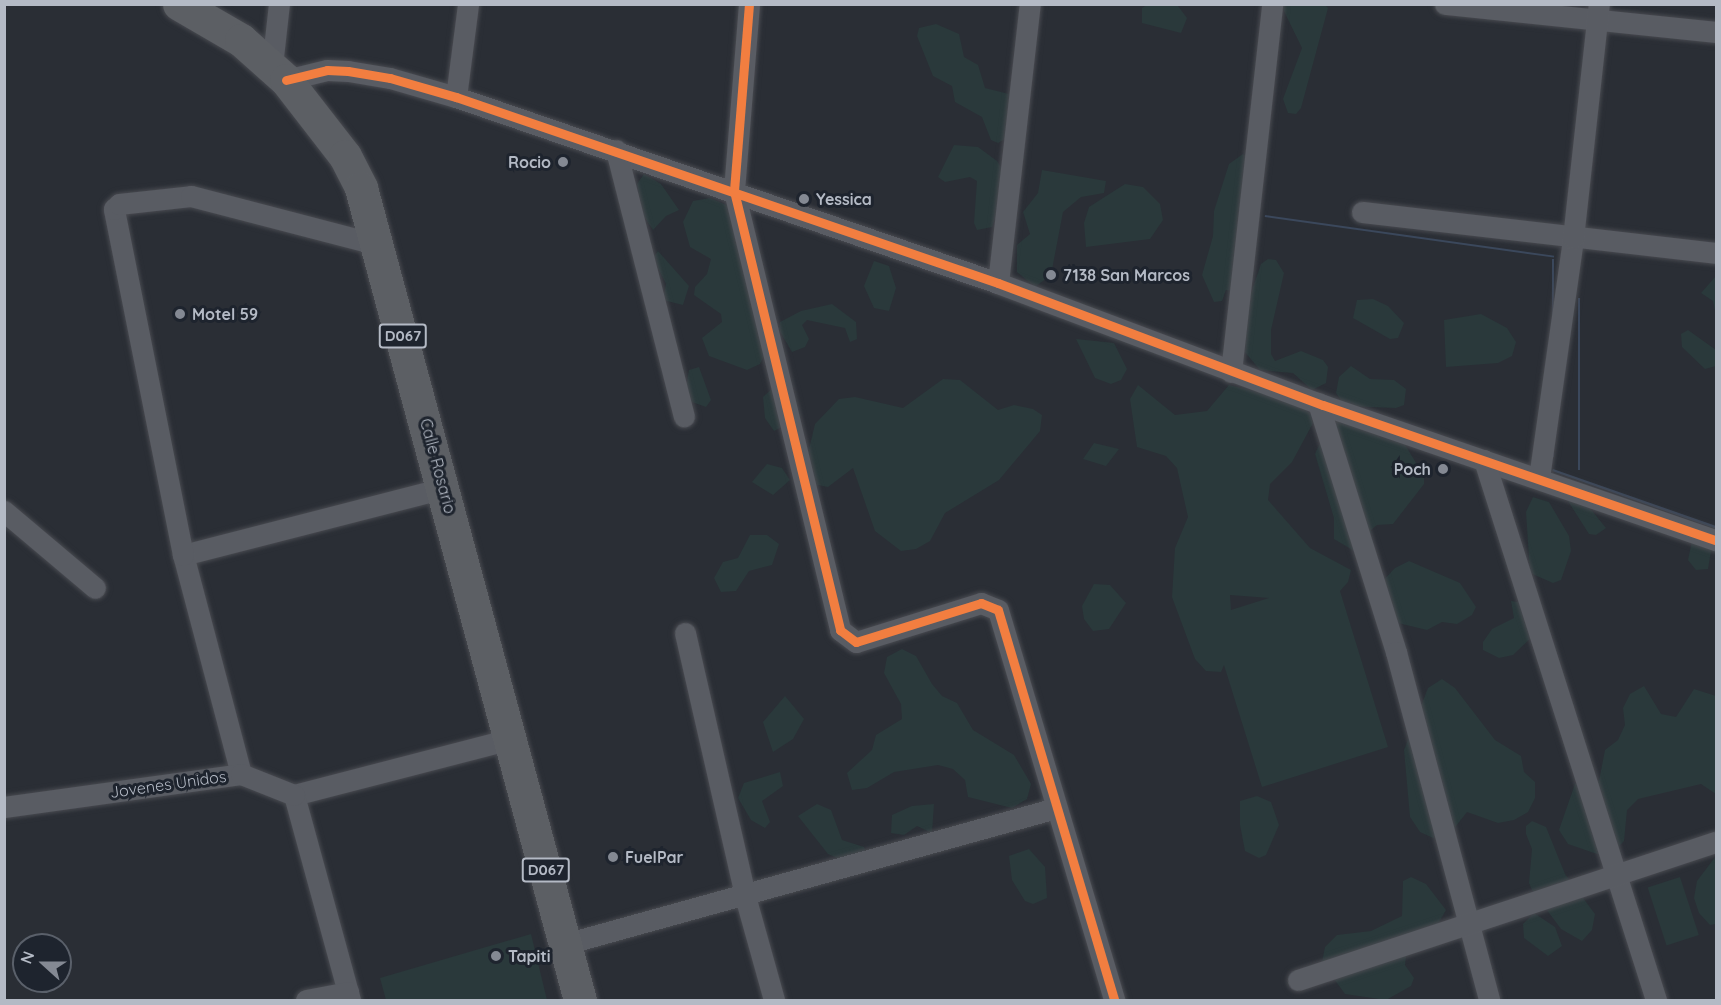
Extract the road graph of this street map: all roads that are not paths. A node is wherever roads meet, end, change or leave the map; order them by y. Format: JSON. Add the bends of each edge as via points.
{"nodes":[{"id":1,"x":179,"y":4,"type":"edge"},
{"id":2,"x":279,"y":4,"type":"edge"},
{"id":3,"x":468,"y":4,"type":"edge"},
{"id":4,"x":749,"y":4,"type":"edge"},
{"id":5,"x":1030,"y":4,"type":"edge"},
{"id":6,"x":1272,"y":4,"type":"edge"},
{"id":7,"x":1445,"y":4,"type":"edge"},
{"id":8,"x":1598,"y":11,"type":"edge"},
{"id":9,"x":1716,"y":32,"type":"edge"},
{"id":10,"x":279,"y":73,"type":"junction"},
{"id":11,"x":456,"y":97,"type":"junction"},
{"id":12,"x":616,"y":150,"type":"junction"},
{"id":13,"x":734,"y":191,"type":"junction"},
{"id":14,"x":1362,"y":212,"type":"dead end"},
{"id":15,"x":1573,"y":238,"type":"junction"},
{"id":16,"x":379,"y":245,"type":"junction"},
{"id":17,"x":1716,"y":253,"type":"edge"},
{"id":18,"x":998,"y":283,"type":"junction"},
{"id":19,"x":1231,"y":372,"type":"junction"},
{"id":20,"x":1318,"y":403,"type":"junction"},
{"id":21,"x":684,"y":416,"type":"dead end"},
{"id":22,"x":1484,"y":460,"type":"junction"},
{"id":23,"x":1539,"y":478,"type":"junction"},
{"id":24,"x":444,"y":488,"type":"junction"},
{"id":25,"x":4,"y":511,"type":"edge"},
{"id":26,"x":1716,"y":540,"type":"edge"},
{"id":27,"x":183,"y":555,"type":"junction"},
{"id":28,"x":95,"y":588,"type":"dead end"},
{"id":29,"x":685,"y":633,"type":"dead end"},
{"id":30,"x":511,"y":739,"type":"junction"},
{"id":31,"x":241,"y":774,"type":"junction"},
{"id":32,"x":294,"y":795,"type":"junction"},
{"id":33,"x":4,"y":807,"type":"edge"},
{"id":34,"x":1056,"y":808,"type":"junction"},
{"id":35,"x":1716,"y":842,"type":"edge"},
{"id":36,"x":1617,"y":875,"type":"junction"},
{"id":37,"x":745,"y":896,"type":"junction"},
{"id":38,"x":1467,"y":924,"type":"junction"},
{"id":39,"x":566,"y":944,"type":"junction"},
{"id":40,"x":1298,"y":980,"type":"dead end"},
{"id":41,"x":349,"y":996,"type":"edge"},
{"id":42,"x":306,"y":1000,"type":"edge"},
{"id":43,"x":580,"y":1000,"type":"edge"},
{"id":44,"x":774,"y":1000,"type":"edge"},
{"id":45,"x":1114,"y":1000,"type":"edge"},
{"id":46,"x":1490,"y":1000,"type":"edge"},
{"id":47,"x":1656,"y":1000,"type":"edge"}],
"edges":[{"from":1,"to":10,"type":"main road","name":"Calle Rosario","number":"D067","via":[[241,40]]},
{"from":2,"to":10,"type":"street"},
{"from":3,"to":11,"type":"street"},
{"from":4,"to":13,"type":"street"},
{"from":5,"to":18,"type":"street"},
{"from":6,"to":19,"type":"street"},
{"from":7,"to":8,"type":"street"},
{"from":8,"to":9,"type":"street"},
{"from":8,"to":15,"type":"street"},
{"from":10,"to":11,"type":"street","via":[[348,71],[390,78]]},
{"from":10,"to":16,"type":"main road","name":"Calle Rosario","number":"D067","via":[[345,156],[361,188]]},
{"from":11,"to":12,"type":"street"},
{"from":12,"to":13,"type":"street"},
{"from":12,"to":21,"type":"street"},
{"from":13,"to":18,"type":"street"},
{"from":13,"to":34,"type":"street","via":[[840,630],[856,642],[981,603],[995,606]]},
{"from":14,"to":15,"type":"street"},
{"from":15,"to":17,"type":"street"},
{"from":15,"to":23,"type":"street"},
{"from":16,"to":24,"type":"main road","name":"Calle Rosario","number":"D067"},
{"from":16,"to":27,"type":"street","via":[[191,196],[119,204],[114,209]]},
{"from":18,"to":19,"type":"street"},
{"from":19,"to":20,"type":"street"},
{"from":20,"to":22,"type":"street"},
{"from":20,"to":38,"type":"street","via":[[1396,652]]},
{"from":22,"to":23,"type":"street"},
{"from":22,"to":36,"type":"street"},
{"from":23,"to":26,"type":"street"},
{"from":24,"to":27,"type":"street"},
{"from":24,"to":30,"type":"main road","name":"Calle Rosario","number":"D067"},
{"from":25,"to":28,"type":"street"},
{"from":27,"to":31,"type":"street"},
{"from":29,"to":37,"type":"street"},
{"from":30,"to":32,"type":"street"},
{"from":30,"to":39,"type":"main road","name":"Calle Rosario","number":"D067"},
{"from":31,"to":32,"type":"street","name":"Jovenes Unidos"},
{"from":31,"to":33,"type":"street","name":"Jovenes Unidos"},
{"from":32,"to":41,"type":"street"},
{"from":34,"to":37,"type":"street"},
{"from":34,"to":45,"type":"street"},
{"from":35,"to":36,"type":"street"},
{"from":36,"to":38,"type":"street"},
{"from":36,"to":47,"type":"street"},
{"from":37,"to":39,"type":"street"},
{"from":37,"to":44,"type":"street"},
{"from":38,"to":40,"type":"street"},
{"from":38,"to":46,"type":"street"},
{"from":39,"to":43,"type":"main road","name":"Calle Rosario","number":"D067"},
{"from":41,"to":42,"type":"street"}]}
